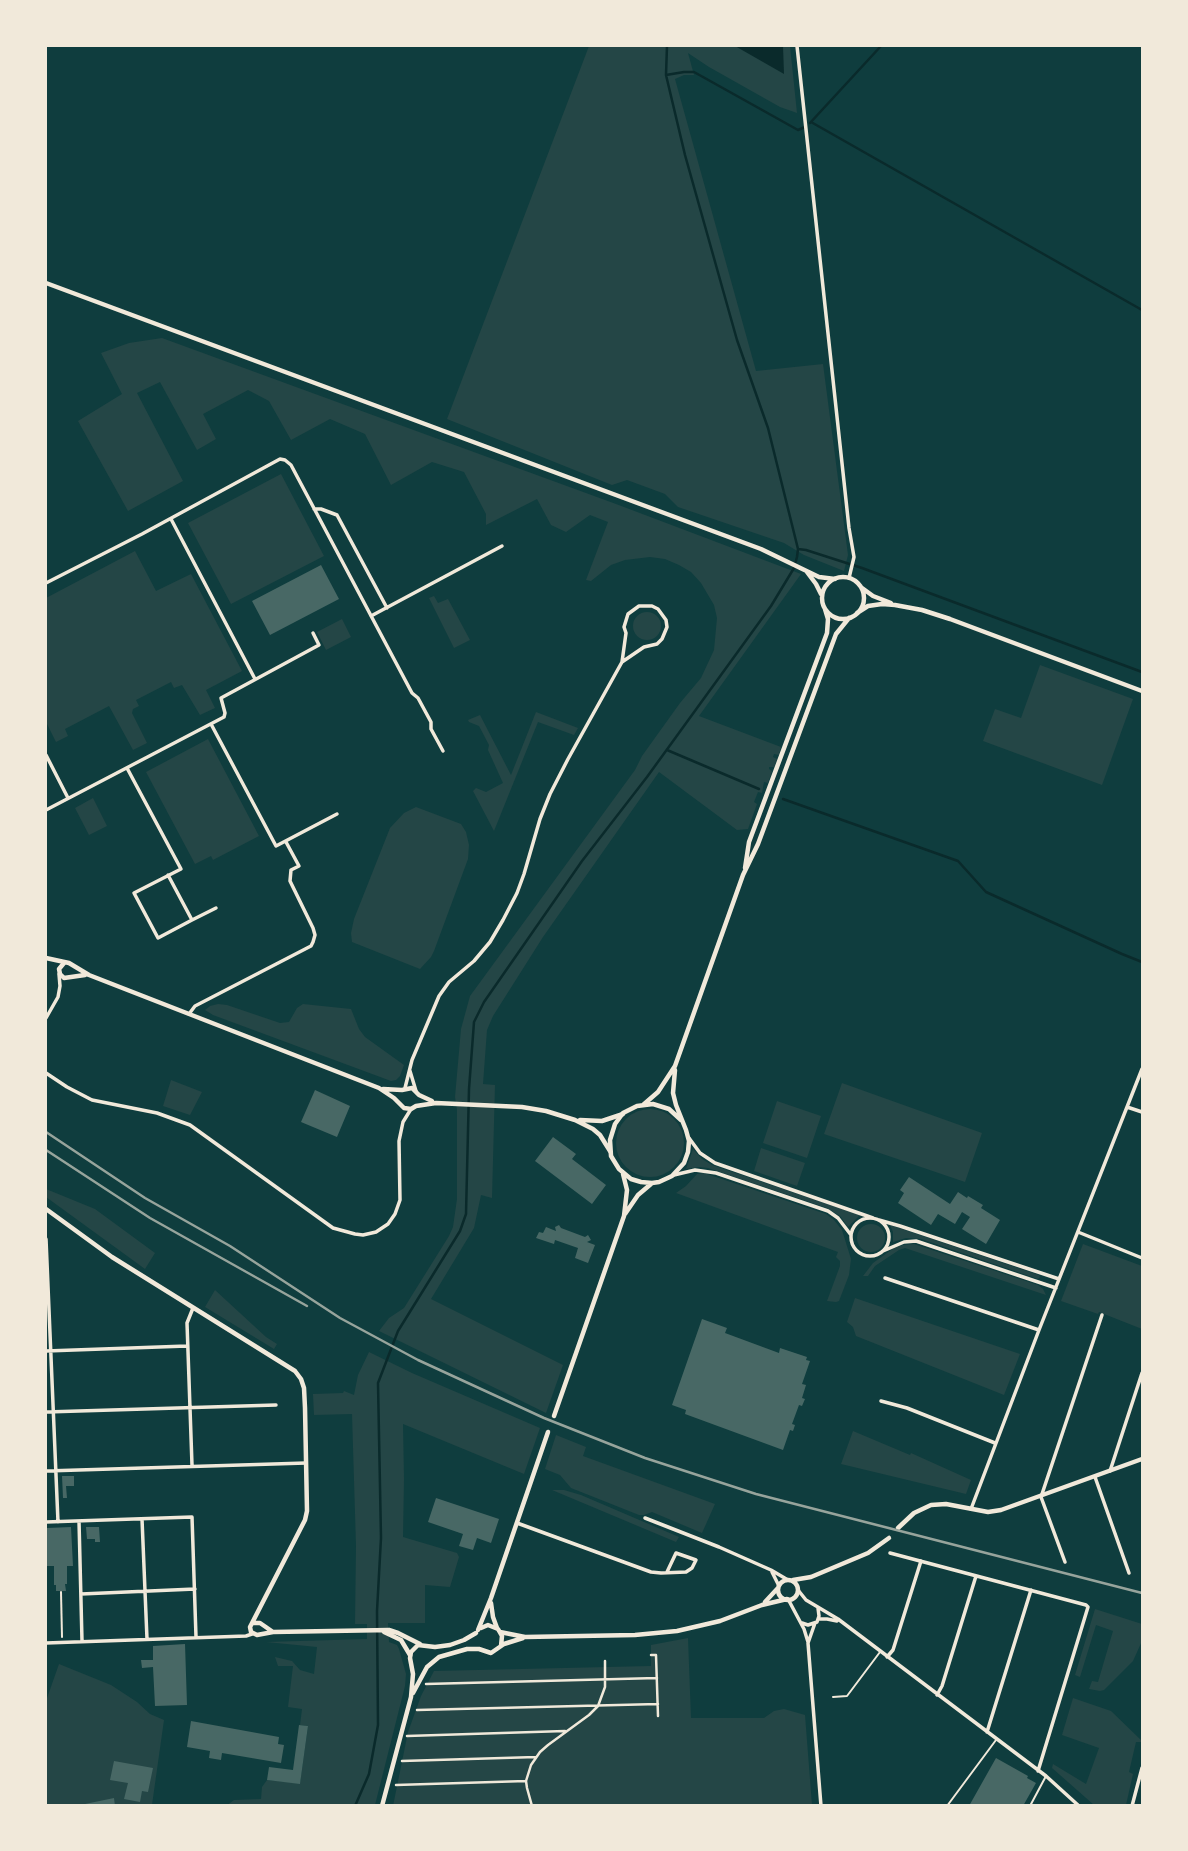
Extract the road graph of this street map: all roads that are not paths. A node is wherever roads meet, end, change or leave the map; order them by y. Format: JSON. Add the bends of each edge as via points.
{"nodes":[{"id":1,"x":797,"y":46,"type":"edge"},
{"id":2,"x":46,"y":283,"type":"edge"},
{"id":3,"x":314,"y":509,"type":"junction"},
{"id":4,"x":171,"y":518,"type":"junction"},
{"id":5,"x":502,"y":546,"type":"dead end"},
{"id":6,"x":804,"y":569,"type":"junction"},
{"id":7,"x":850,"y":575,"type":"junction"},
{"id":8,"x":835,"y":579,"type":"junction"},
{"id":9,"x":46,"y":583,"type":"edge"},
{"id":10,"x":859,"y":585,"type":"junction"},
{"id":11,"x":822,"y":597,"type":"junction"},
{"id":12,"x":895,"y":605,"type":"junction"},
{"id":13,"x":387,"y":608,"type":"junction"},
{"id":14,"x":825,"y":609,"type":"junction"},
{"id":15,"x":857,"y":613,"type":"junction"},
{"id":16,"x":371,"y":616,"type":"junction"},
{"id":17,"x":849,"y":618,"type":"junction"},
{"id":18,"x":313,"y":633,"type":"dead end"},
{"id":19,"x":622,"y":662,"type":"junction"},
{"id":20,"x":255,"y":679,"type":"junction"},
{"id":21,"x":1143,"y":691,"type":"edge"},
{"id":22,"x":211,"y":724,"type":"junction"},
{"id":23,"x":443,"y":751,"type":"dead end"},
{"id":24,"x":46,"y":755,"type":"edge"},
{"id":25,"x":127,"y":768,"type":"junction"},
{"id":26,"x":68,"y":798,"type":"junction"},
{"id":27,"x":46,"y":810,"type":"edge"},
{"id":28,"x":337,"y":814,"type":"dead end"},
{"id":29,"x":286,"y":842,"type":"junction"},
{"id":30,"x":168,"y":875,"type":"junction"},
{"id":31,"x":743,"y":875,"type":"junction"},
{"id":32,"x":216,"y":908,"type":"dead end"},
{"id":33,"x":192,"y":920,"type":"junction"},
{"id":34,"x":46,"y":959,"type":"edge"},
{"id":35,"x":68,"y":964,"type":"junction"},
{"id":36,"x":59,"y":972,"type":"junction"},
{"id":37,"x":88,"y":975,"type":"junction"},
{"id":38,"x":71,"y":977,"type":"junction"},
{"id":39,"x":189,"y":1014,"type":"junction"},
{"id":40,"x":46,"y":1018,"type":"edge"},
{"id":41,"x":675,"y":1066,"type":"junction"},
{"id":42,"x":410,"y":1069,"type":"junction"},
{"id":43,"x":1143,"y":1069,"type":"edge"},
{"id":44,"x":46,"y":1073,"type":"edge"},
{"id":45,"x":379,"y":1088,"type":"junction"},
{"id":46,"x":403,"y":1089,"type":"junction"},
{"id":47,"x":417,"y":1093,"type":"junction"},
{"id":48,"x":399,"y":1101,"type":"junction"},
{"id":49,"x":436,"y":1103,"type":"junction"},
{"id":50,"x":643,"y":1105,"type":"junction"},
{"id":51,"x":414,"y":1107,"type":"junction"},
{"id":52,"x":1127,"y":1107,"type":"junction"},
{"id":53,"x":1143,"y":1112,"type":"edge"},
{"id":54,"x":623,"y":1113,"type":"junction"},
{"id":55,"x":575,"y":1120,"type":"junction"},
{"id":56,"x":681,"y":1120,"type":"junction"},
{"id":57,"x":688,"y":1135,"type":"junction"},
{"id":58,"x":610,"y":1151,"type":"junction"},
{"id":59,"x":622,"y":1173,"type":"junction"},
{"id":60,"x":672,"y":1176,"type":"junction"},
{"id":61,"x":652,"y":1183,"type":"junction"},
{"id":62,"x":46,"y":1209,"type":"edge"},
{"id":63,"x":624,"y":1216,"type":"junction"},
{"id":64,"x":873,"y":1218,"type":"junction"},
{"id":65,"x":879,"y":1220,"type":"junction"},
{"id":66,"x":1078,"y":1232,"type":"junction"},
{"id":67,"x":851,"y":1235,"type":"junction"},
{"id":68,"x":46,"y":1239,"type":"edge"},
{"id":69,"x":883,"y":1251,"type":"junction"},
{"id":70,"x":1143,"y":1258,"type":"edge"},
{"id":71,"x":886,"y":1278,"type":"dead end"},
{"id":72,"x":1059,"y":1279,"type":"junction"},
{"id":73,"x":1056,"y":1288,"type":"junction"},
{"id":74,"x":47,"y":1301,"type":"edge"},
{"id":75,"x":193,"y":1308,"type":"junction"},
{"id":76,"x":1102,"y":1315,"type":"dead end"},
{"id":77,"x":1039,"y":1330,"type":"junction"},
{"id":78,"x":187,"y":1346,"type":"junction"},
{"id":79,"x":46,"y":1351,"type":"edge"},
{"id":80,"x":51,"y":1351,"type":"junction"},
{"id":81,"x":1143,"y":1373,"type":"edge"},
{"id":82,"x":881,"y":1401,"type":"dead end"},
{"id":83,"x":276,"y":1405,"type":"dead end"},
{"id":84,"x":189,"y":1408,"type":"junction"},
{"id":85,"x":46,"y":1412,"type":"edge"},
{"id":86,"x":54,"y":1412,"type":"junction"},
{"id":87,"x":554,"y":1416,"type":"dead end"},
{"id":88,"x":548,"y":1432,"type":"dead end"},
{"id":89,"x":995,"y":1443,"type":"junction"},
{"id":90,"x":1143,"y":1459,"type":"edge"},
{"id":91,"x":307,"y":1463,"type":"junction"},
{"id":92,"x":192,"y":1466,"type":"junction"},
{"id":93,"x":46,"y":1471,"type":"edge"},
{"id":94,"x":56,"y":1471,"type":"junction"},
{"id":95,"x":1110,"y":1472,"type":"junction"},
{"id":96,"x":1095,"y":1477,"type":"junction"},
{"id":97,"x":1041,"y":1497,"type":"junction"},
{"id":98,"x":971,"y":1509,"type":"junction"},
{"id":99,"x":645,"y":1518,"type":"dead end"},
{"id":100,"x":142,"y":1519,"type":"junction"},
{"id":101,"x":58,"y":1521,"type":"junction"},
{"id":102,"x":79,"y":1521,"type":"junction"},
{"id":103,"x":46,"y":1522,"type":"edge"},
{"id":104,"x":516,"y":1523,"type":"junction"},
{"id":105,"x":898,"y":1528,"type":"dead end"},
{"id":106,"x":889,"y":1538,"type":"dead end"},
{"id":107,"x":890,"y":1553,"type":"dead end"},
{"id":108,"x":922,"y":1561,"type":"junction"},
{"id":109,"x":1065,"y":1562,"type":"dead end"},
{"id":110,"x":771,"y":1570,"type":"junction"},
{"id":111,"x":667,"y":1572,"type":"junction"},
{"id":112,"x":1129,"y":1573,"type":"dead end"},
{"id":113,"x":976,"y":1576,"type":"junction"},
{"id":114,"x":811,"y":1577,"type":"junction"},
{"id":115,"x":790,"y":1580,"type":"junction"},
{"id":116,"x":779,"y":1587,"type":"junction"},
{"id":117,"x":195,"y":1589,"type":"junction"},
{"id":118,"x":799,"y":1590,"type":"junction"},
{"id":119,"x":1031,"y":1590,"type":"junction"},
{"id":120,"x":145,"y":1591,"type":"junction"},
{"id":121,"x":80,"y":1594,"type":"junction"},
{"id":122,"x":491,"y":1598,"type":"junction"},
{"id":123,"x":788,"y":1600,"type":"junction"},
{"id":124,"x":762,"y":1605,"type":"junction"},
{"id":125,"x":818,"y":1607,"type":"junction"},
{"id":126,"x":257,"y":1615,"type":"junction"},
{"id":127,"x":816,"y":1621,"type":"junction"},
{"id":128,"x":801,"y":1622,"type":"junction"},
{"id":129,"x":843,"y":1623,"type":"junction"},
{"id":130,"x":261,"y":1624,"type":"junction"},
{"id":131,"x":251,"y":1625,"type":"junction"},
{"id":132,"x":499,"y":1630,"type":"junction"},
{"id":133,"x":477,"y":1631,"type":"junction"},
{"id":134,"x":273,"y":1632,"type":"junction"},
{"id":135,"x":390,"y":1632,"type":"junction"},
{"id":136,"x":253,"y":1634,"type":"junction"},
{"id":137,"x":260,"y":1634,"type":"junction"},
{"id":138,"x":237,"y":1635,"type":"junction"},
{"id":139,"x":197,"y":1637,"type":"junction"},
{"id":140,"x":525,"y":1637,"type":"junction"},
{"id":141,"x":147,"y":1639,"type":"junction"},
{"id":142,"x":82,"y":1641,"type":"junction"},
{"id":143,"x":46,"y":1643,"type":"edge"},
{"id":144,"x":808,"y":1643,"type":"junction"},
{"id":145,"x":424,"y":1646,"type":"junction"},
{"id":146,"x":500,"y":1647,"type":"junction"},
{"id":147,"x":479,"y":1649,"type":"junction"},
{"id":148,"x":880,"y":1651,"type":"junction"},
{"id":149,"x":410,"y":1655,"type":"junction"},
{"id":150,"x":651,"y":1655,"type":"dead end"},
{"id":151,"x":887,"y":1657,"type":"junction"},
{"id":152,"x":605,"y":1661,"type":"dead end"},
{"id":153,"x":432,"y":1662,"type":"junction"},
{"id":154,"x":412,"y":1663,"type":"junction"},
{"id":155,"x":428,"y":1667,"type":"junction"},
{"id":156,"x":657,"y":1678,"type":"junction"},
{"id":157,"x":605,"y":1680,"type":"junction"},
{"id":158,"x":426,"y":1684,"type":"dead end"},
{"id":159,"x":937,"y":1695,"type":"junction"},
{"id":160,"x":411,"y":1697,"type":"junction"},
{"id":161,"x":833,"y":1697,"type":"dead end"},
{"id":162,"x":658,"y":1704,"type":"junction"},
{"id":163,"x":598,"y":1706,"type":"junction"},
{"id":164,"x":417,"y":1710,"type":"dead end"},
{"id":165,"x":658,"y":1716,"type":"dead end"},
{"id":166,"x":565,"y":1731,"type":"junction"},
{"id":167,"x":987,"y":1732,"type":"junction"},
{"id":168,"x":407,"y":1736,"type":"dead end"},
{"id":169,"x":996,"y":1739,"type":"junction"},
{"id":170,"x":536,"y":1757,"type":"junction"},
{"id":171,"x":402,"y":1761,"type":"dead end"},
{"id":172,"x":1143,"y":1768,"type":"edge"},
{"id":173,"x":1038,"y":1771,"type":"junction"},
{"id":174,"x":1045,"y":1776,"type":"junction"},
{"id":175,"x":526,"y":1782,"type":"junction"},
{"id":176,"x":1141,"y":1783,"type":"edge"},
{"id":177,"x":396,"y":1785,"type":"dead end"},
{"id":178,"x":382,"y":1805,"type":"edge"},
{"id":179,"x":532,"y":1805,"type":"edge"},
{"id":180,"x":821,"y":1805,"type":"edge"},
{"id":181,"x":947,"y":1805,"type":"edge"},
{"id":182,"x":1030,"y":1805,"type":"edge"},
{"id":183,"x":1079,"y":1805,"type":"edge"},
{"id":184,"x":1132,"y":1805,"type":"edge"}],
"edges":[{"from":1,"to":7,"type":"street","via":[[854,557]]},
{"from":2,"to":6,"type":"main road"},
{"from":3,"to":4,"type":"street","via":[[291,465],[280,459]]},
{"from":3,"to":13,"type":"street","via":[[337,515]]},
{"from":3,"to":16,"type":"street"},
{"from":4,"to":9,"type":"street"},
{"from":4,"to":20,"type":"street"},
{"from":5,"to":13,"type":"street"},
{"from":6,"to":8,"type":"main road"},
{"from":6,"to":11,"type":"main road"},
{"from":7,"to":8,"type":"main road"},
{"from":7,"to":10,"type":"main road"},
{"from":8,"to":11,"type":"main road","via":[[827,584]]},
{"from":10,"to":12,"type":"main road"},
{"from":10,"to":15,"type":"main road","via":[[863,599]]},
{"from":11,"to":14,"type":"main road"},
{"from":12,"to":15,"type":"main road","via":[[873,605]]},
{"from":12,"to":21,"type":"main road","via":[[950,619]]},
{"from":13,"to":16,"type":"street"},
{"from":14,"to":17,"type":"main road","via":[[834,617]]},
{"from":14,"to":31,"type":"main road","via":[[827,634],[749,842]]},
{"from":15,"to":17,"type":"main road"},
{"from":16,"to":23,"type":"street"},
{"from":17,"to":31,"type":"main road","via":[[836,634]]},
{"from":18,"to":20,"type":"street","via":[[319,645]]},
{"from":19,"to":19,"type":"street","via":[[662,639],[667,627],[658,610],[646,605],[628,614]]},
{"from":19,"to":42,"type":"street","via":[[550,794],[521,885],[503,920],[482,953],[439,996]]},
{"from":20,"to":22,"type":"street","via":[[221,698],[224,717]]},
{"from":22,"to":25,"type":"street"},
{"from":22,"to":29,"type":"street","via":[[276,846]]},
{"from":24,"to":26,"type":"street"},
{"from":25,"to":26,"type":"street"},
{"from":25,"to":30,"type":"street","via":[[181,869]]},
{"from":26,"to":27,"type":"street"},
{"from":28,"to":29,"type":"street"},
{"from":29,"to":39,"type":"street","via":[[299,866],[289,876],[313,928],[311,946],[195,1006]]},
{"from":30,"to":33,"type":"street"},
{"from":30,"to":33,"type":"street","via":[[134,893],[158,938]]},
{"from":31,"to":41,"type":"main road"},
{"from":32,"to":33,"type":"street"},
{"from":34,"to":35,"type":"main road"},
{"from":34,"to":36,"type":"main road"},
{"from":35,"to":36,"type":"main road"},
{"from":35,"to":37,"type":"main road"},
{"from":35,"to":38,"type":"main road","via":[[74,971]]},
{"from":36,"to":38,"type":"main road","via":[[64,978]]},
{"from":36,"to":40,"type":"street","via":[[58,997]]},
{"from":37,"to":38,"type":"main road"},
{"from":37,"to":39,"type":"main road"},
{"from":39,"to":45,"type":"main road"},
{"from":41,"to":50,"type":"main road","via":[[659,1092]]},
{"from":41,"to":56,"type":"main road","via":[[673,1093]]},
{"from":42,"to":46,"type":"street"},
{"from":42,"to":47,"type":"street"},
{"from":43,"to":52,"type":"street"},
{"from":44,"to":51,"type":"street","via":[[92,1100],[190,1125],[333,1228],[363,1235],[376,1232],[395,1214],[400,1200],[402,1122]]},
{"from":45,"to":46,"type":"main road"},
{"from":45,"to":48,"type":"main road"},
{"from":46,"to":47,"type":"main road"},
{"from":46,"to":48,"type":"main road"},
{"from":47,"to":49,"type":"main road"},
{"from":47,"to":51,"type":"main road"},
{"from":48,"to":51,"type":"main road","via":[[404,1108]]},
{"from":49,"to":51,"type":"main road"},
{"from":49,"to":55,"type":"main road","via":[[537,1109]]},
{"from":50,"to":54,"type":"main road"},
{"from":50,"to":56,"type":"main road","via":[[664,1107]]},
{"from":52,"to":53,"type":"street"},
{"from":52,"to":66,"type":"street"},
{"from":54,"to":55,"type":"main road","via":[[602,1121]]},
{"from":54,"to":58,"type":"main road","via":[[612,1129]]},
{"from":55,"to":58,"type":"main road","via":[[596,1132]]},
{"from":56,"to":57,"type":"main road"},
{"from":57,"to":60,"type":"main road","via":[[686,1158]]},
{"from":57,"to":64,"type":"street","via":[[712,1161]]},
{"from":58,"to":59,"type":"main road"},
{"from":59,"to":61,"type":"main road"},
{"from":59,"to":63,"type":"main road","via":[[627,1190]]},
{"from":60,"to":61,"type":"main road"},
{"from":60,"to":67,"type":"street","via":[[695,1170],[716,1173],[828,1212]]},
{"from":61,"to":63,"type":"main road"},
{"from":62,"to":75,"type":"main road"},
{"from":63,"to":87,"type":"main road"},
{"from":64,"to":65,"type":"street"},
{"from":64,"to":67,"type":"street","via":[[859,1222]]},
{"from":65,"to":69,"type":"street","via":[[889,1235]]},
{"from":65,"to":72,"type":"street"},
{"from":66,"to":70,"type":"street"},
{"from":66,"to":72,"type":"street"},
{"from":67,"to":69,"type":"street","via":[[861,1254]]},
{"from":68,"to":74,"type":"street"},
{"from":69,"to":73,"type":"street","via":[[916,1241]]},
{"from":71,"to":77,"type":"street"},
{"from":72,"to":73,"type":"street"},
{"from":73,"to":77,"type":"street"},
{"from":74,"to":80,"type":"street"},
{"from":75,"to":78,"type":"street","via":[[187,1320]]},
{"from":75,"to":91,"type":"main road","via":[[299,1375],[304,1388]]},
{"from":76,"to":97,"type":"street"},
{"from":77,"to":89,"type":"street"},
{"from":78,"to":80,"type":"street"},
{"from":78,"to":84,"type":"street"},
{"from":79,"to":80,"type":"street"},
{"from":80,"to":86,"type":"street"},
{"from":81,"to":95,"type":"street"},
{"from":82,"to":89,"type":"street"},
{"from":83,"to":84,"type":"street"},
{"from":84,"to":86,"type":"street"},
{"from":84,"to":92,"type":"street"},
{"from":85,"to":86,"type":"street"},
{"from":86,"to":94,"type":"street"},
{"from":88,"to":104,"type":"main road"},
{"from":89,"to":98,"type":"street"},
{"from":90,"to":95,"type":"main road"},
{"from":91,"to":92,"type":"street"},
{"from":91,"to":126,"type":"main road","via":[[306,1515]]},
{"from":92,"to":94,"type":"street"},
{"from":93,"to":94,"type":"street"},
{"from":94,"to":101,"type":"street"},
{"from":95,"to":96,"type":"main road"},
{"from":96,"to":97,"type":"main road"},
{"from":96,"to":112,"type":"street"},
{"from":97,"to":98,"type":"main road","via":[[995,1511]]},
{"from":97,"to":109,"type":"street"},
{"from":98,"to":105,"type":"main road","via":[[931,1505]]},
{"from":99,"to":110,"type":"street"},
{"from":100,"to":102,"type":"street"},
{"from":100,"to":117,"type":"street","via":[[192,1517]]},
{"from":100,"to":120,"type":"street"},
{"from":101,"to":102,"type":"street"},
{"from":101,"to":103,"type":"street"},
{"from":102,"to":121,"type":"street"},
{"from":104,"to":111,"type":"street","via":[[645,1569]]},
{"from":104,"to":122,"type":"main road"},
{"from":106,"to":114,"type":"main road","via":[[868,1553]]},
{"from":107,"to":108,"type":"street"},
{"from":108,"to":113,"type":"street"},
{"from":108,"to":151,"type":"street"},
{"from":110,"to":115,"type":"street"},
{"from":110,"to":116,"type":"street"},
{"from":111,"to":111,"type":"street","via":[[676,1553],[696,1560],[686,1572]]},
{"from":113,"to":119,"type":"street"},
{"from":113,"to":159,"type":"street"},
{"from":114,"to":115,"type":"main road"},
{"from":114,"to":118,"type":"main road"},
{"from":115,"to":116,"type":"main road"},
{"from":115,"to":118,"type":"main road"},
{"from":116,"to":123,"type":"main road","via":[[781,1597]]},
{"from":116,"to":124,"type":"main road"},
{"from":117,"to":120,"type":"street"},
{"from":117,"to":139,"type":"street"},
{"from":118,"to":123,"type":"main road"},
{"from":118,"to":125,"type":"street"},
{"from":119,"to":167,"type":"street"},
{"from":119,"to":173,"type":"street","via":[[1089,1610]]},
{"from":120,"to":121,"type":"street"},
{"from":120,"to":141,"type":"street"},
{"from":121,"to":142,"type":"street"},
{"from":122,"to":132,"type":"main road"},
{"from":122,"to":133,"type":"main road"},
{"from":123,"to":124,"type":"main road"},
{"from":123,"to":128,"type":"street"},
{"from":124,"to":140,"type":"main road","via":[[677,1632]]},
{"from":125,"to":127,"type":"street"},
{"from":125,"to":129,"type":"street"},
{"from":126,"to":130,"type":"main road"},
{"from":126,"to":131,"type":"main road"},
{"from":127,"to":128,"type":"street"},
{"from":127,"to":129,"type":"street"},
{"from":127,"to":144,"type":"street"},
{"from":128,"to":144,"type":"street"},
{"from":129,"to":148,"type":"street"},
{"from":130,"to":131,"type":"main road"},
{"from":130,"to":134,"type":"main road"},
{"from":130,"to":137,"type":"main road"},
{"from":131,"to":136,"type":"main road"},
{"from":131,"to":138,"type":"street"},
{"from":132,"to":133,"type":"main road","via":[[488,1626]]},
{"from":132,"to":140,"type":"main road"},
{"from":132,"to":146,"type":"main road"},
{"from":133,"to":145,"type":"main road","via":[[454,1644]]},
{"from":133,"to":147,"type":"main road"},
{"from":134,"to":135,"type":"main road"},
{"from":134,"to":137,"type":"main road"},
{"from":135,"to":145,"type":"main road"},
{"from":135,"to":149,"type":"main road"},
{"from":136,"to":137,"type":"main road"},
{"from":136,"to":138,"type":"street"},
{"from":138,"to":139,"type":"street"},
{"from":139,"to":141,"type":"street"},
{"from":140,"to":146,"type":"main road"},
{"from":141,"to":142,"type":"street"},
{"from":142,"to":143,"type":"street"},
{"from":144,"to":180,"type":"street"},
{"from":145,"to":149,"type":"main road","via":[[414,1648]]},
{"from":145,"to":153,"type":"main road","via":[[433,1654]]},
{"from":146,"to":147,"type":"main road","via":[[491,1653]]},
{"from":147,"to":153,"type":"main road","via":[[456,1651]]},
{"from":148,"to":151,"type":"street"},
{"from":148,"to":161,"type":"lane","via":[[847,1696]]},
{"from":149,"to":154,"type":"main road"},
{"from":150,"to":156,"type":"street","via":[[656,1654]]},
{"from":151,"to":159,"type":"street"},
{"from":152,"to":157,"type":"street"},
{"from":153,"to":155,"type":"main road"},
{"from":154,"to":155,"type":"main road"},
{"from":154,"to":160,"type":"main road"},
{"from":155,"to":160,"type":"main road"},
{"from":156,"to":157,"type":"street"},
{"from":156,"to":162,"type":"street"},
{"from":157,"to":158,"type":"street"},
{"from":157,"to":163,"type":"street"},
{"from":159,"to":167,"type":"street"},
{"from":160,"to":178,"type":"main road"},
{"from":162,"to":163,"type":"street"},
{"from":162,"to":165,"type":"street"},
{"from":163,"to":164,"type":"street"},
{"from":163,"to":166,"type":"street"},
{"from":166,"to":168,"type":"street"},
{"from":166,"to":170,"type":"street"},
{"from":167,"to":169,"type":"street"},
{"from":169,"to":173,"type":"street"},
{"from":169,"to":181,"type":"lane"},
{"from":170,"to":171,"type":"street"},
{"from":170,"to":175,"type":"street"},
{"from":172,"to":176,"type":"street"},
{"from":173,"to":174,"type":"street"},
{"from":174,"to":182,"type":"lane"},
{"from":174,"to":183,"type":"street"},
{"from":175,"to":177,"type":"street"},
{"from":175,"to":179,"type":"street"},
{"from":176,"to":184,"type":"street"}]}
